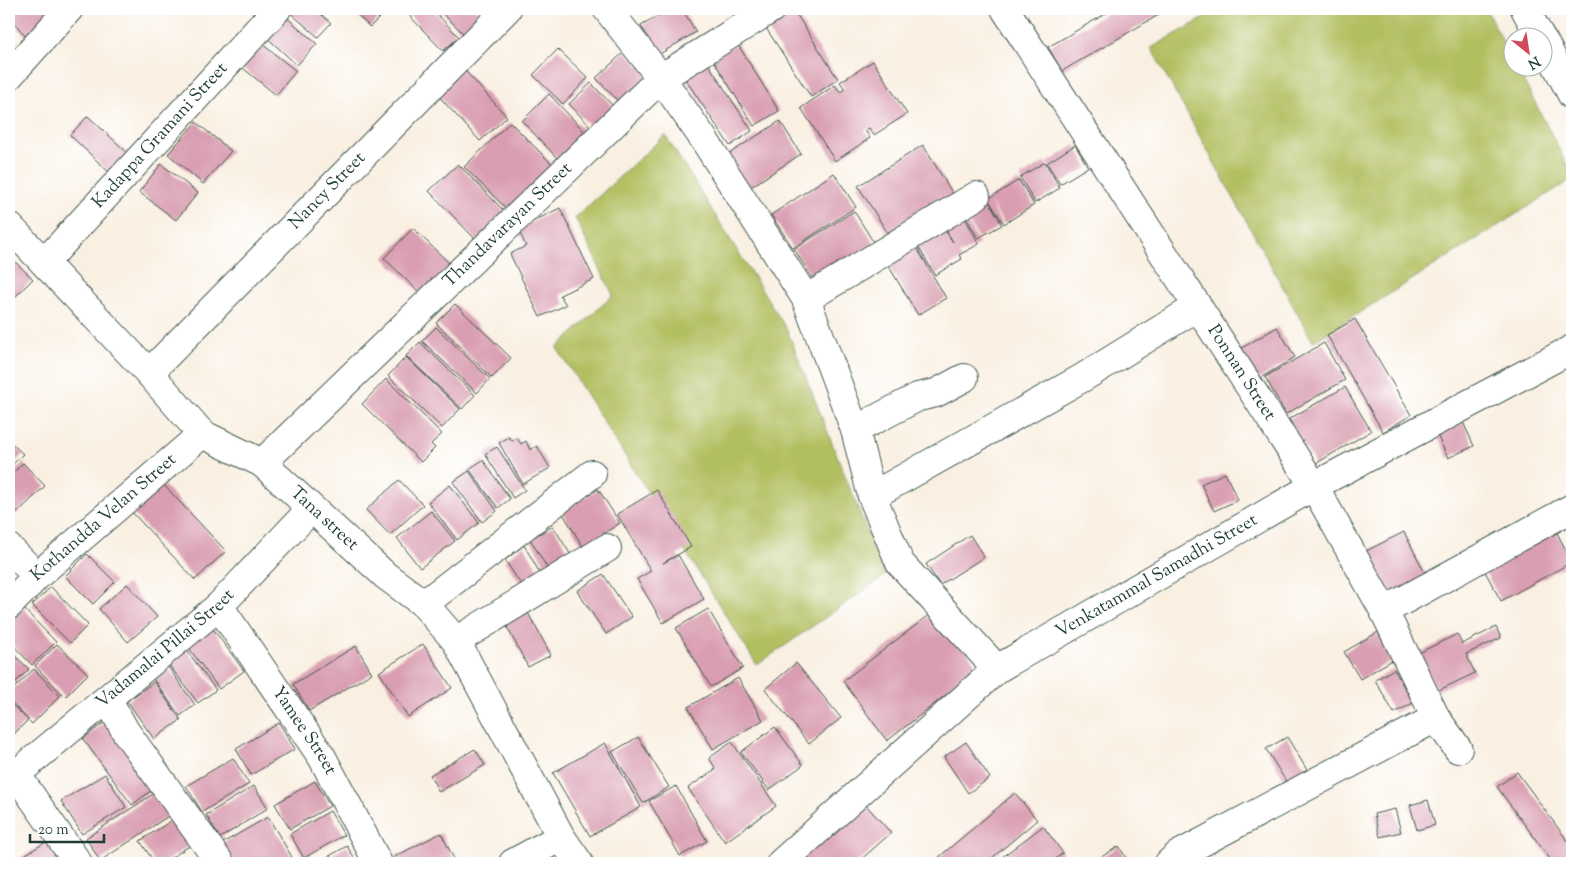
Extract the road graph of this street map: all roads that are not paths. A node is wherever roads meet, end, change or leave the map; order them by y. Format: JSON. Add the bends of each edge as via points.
{"nodes":[{"id":1,"x":69,"y":9,"type":"edge"},
{"id":2,"x":277,"y":9,"type":"edge"},
{"id":3,"x":507,"y":9,"type":"edge"},
{"id":4,"x":607,"y":9,"type":"edge"},
{"id":5,"x":771,"y":9,"type":"edge"},
{"id":6,"x":1005,"y":9,"type":"edge"},
{"id":7,"x":1525,"y":9,"type":"edge"},
{"id":8,"x":1535,"y":28,"type":"edge"},
{"id":9,"x":1554,"y":61,"type":"edge"},
{"id":10,"x":9,"y":76,"type":"edge"},
{"id":11,"x":661,"y":78,"type":"junction"},
{"id":12,"x":1572,"y":95,"type":"edge"},
{"id":13,"x":976,"y":196,"type":"dead end"},
{"id":14,"x":9,"y":226,"type":"edge"},
{"id":15,"x":45,"y":262,"type":"junction"},
{"id":16,"x":806,"y":299,"type":"junction"},
{"id":17,"x":1196,"y":307,"type":"junction"},
{"id":18,"x":1572,"y":349,"type":"edge"},
{"id":19,"x":149,"y":374,"type":"junction"},
{"id":20,"x":964,"y":378,"type":"dead end"},
{"id":21,"x":855,"y":430,"type":"junction"},
{"id":22,"x":202,"y":434,"type":"junction"},
{"id":23,"x":262,"y":463,"type":"junction"},
{"id":24,"x":592,"y":474,"type":"dead end"},
{"id":25,"x":1314,"y":486,"type":"junction"},
{"id":26,"x":872,"y":496,"type":"junction"},
{"id":27,"x":1572,"y":508,"type":"edge"},
{"id":28,"x":311,"y":509,"type":"junction"},
{"id":29,"x":9,"y":548,"type":"edge"},
{"id":30,"x":607,"y":548,"type":"dead end"},
{"id":31,"x":38,"y":576,"type":"junction"},
{"id":32,"x":424,"y":604,"type":"junction"},
{"id":33,"x":9,"y":605,"type":"edge"},
{"id":34,"x":219,"y":606,"type":"junction"},
{"id":35,"x":1384,"y":611,"type":"junction"},
{"id":36,"x":456,"y":641,"type":"junction"},
{"id":37,"x":997,"y":669,"type":"junction"},
{"id":38,"x":108,"y":700,"type":"junction"},
{"id":39,"x":1436,"y":718,"type":"junction"},
{"id":40,"x":1458,"y":749,"type":"dead end"},
{"id":41,"x":12,"y":777,"type":"edge"},
{"id":42,"x":561,"y":837,"type":"junction"},
{"id":43,"x":78,"y":863,"type":"edge"},
{"id":44,"x":220,"y":863,"type":"edge"},
{"id":45,"x":378,"y":863,"type":"edge"},
{"id":46,"x":513,"y":863,"type":"edge"},
{"id":47,"x":579,"y":863,"type":"edge"},
{"id":48,"x":782,"y":863,"type":"edge"},
{"id":49,"x":1169,"y":863,"type":"edge"}],
"edges":[{"from":1,"to":10,"type":"street"},
{"from":2,"to":15,"type":"street","name":"Kadappa Gramani Street"},
{"from":3,"to":19,"type":"street","name":"Nancy Street"},
{"from":4,"to":11,"type":"street"},
{"from":5,"to":11,"type":"street","name":"Thandavarayan Street"},
{"from":6,"to":17,"type":"street","name":"Ponnan Street"},
{"from":7,"to":8,"type":"street"},
{"from":9,"to":12,"type":"street"},
{"from":11,"to":16,"type":"street"},
{"from":11,"to":23,"type":"street","name":"Thandavarayan Street"},
{"from":13,"to":16,"type":"street"},
{"from":14,"to":15,"type":"street","name":"Tana street"},
{"from":15,"to":19,"type":"street","name":"Tana street"},
{"from":16,"to":21,"type":"street"},
{"from":17,"to":25,"type":"street","name":"Ponnan Street"},
{"from":17,"to":26,"type":"street","via":[[1084,377]]},
{"from":18,"to":25,"type":"street","name":"Venkatammal Samadhi Street"},
{"from":19,"to":22,"type":"street","name":"Tana street"},
{"from":20,"to":21,"type":"street","via":[[936,393],[918,397]]},
{"from":21,"to":26,"type":"street"},
{"from":22,"to":23,"type":"street","name":"Tana street"},
{"from":22,"to":31,"type":"street","name":"Kothandda Velan Street"},
{"from":23,"to":28,"type":"street","name":"Tana street"},
{"from":24,"to":32,"type":"street"},
{"from":25,"to":35,"type":"street","name":"Ponnan Street"},
{"from":25,"to":37,"type":"street","name":"Venkatammal Samadhi Street"},
{"from":26,"to":37,"type":"street","via":[[900,563]]},
{"from":27,"to":35,"type":"street"},
{"from":28,"to":32,"type":"street","name":"Tana street","via":[[386,576]]},
{"from":28,"to":34,"type":"street","name":"Vadamalai Pillai Street"},
{"from":29,"to":31,"type":"street"},
{"from":30,"to":36,"type":"street"},
{"from":31,"to":33,"type":"street","name":"Kothandda Velan Street"},
{"from":32,"to":36,"type":"street","name":"Tana street"},
{"from":34,"to":38,"type":"street","name":"Vadamalai Pillai Street"},
{"from":34,"to":45,"type":"street","name":"Yamee Street","via":[[322,757]]},
{"from":35,"to":39,"type":"street","name":"Ponnan Street"},
{"from":36,"to":42,"type":"street","name":"Tana street"},
{"from":37,"to":48,"type":"street","name":"Venkatammal Samadhi Street"},
{"from":38,"to":41,"type":"street","name":"Vadamalai Pillai Street"},
{"from":38,"to":44,"type":"street","via":[[126,732]]},
{"from":39,"to":40,"type":"street","name":"Ponnan Street"},
{"from":39,"to":49,"type":"street","via":[[1178,855]]},
{"from":41,"to":43,"type":"street"},
{"from":42,"to":46,"type":"street"},
{"from":42,"to":47,"type":"street","name":"Tana street"}]}
